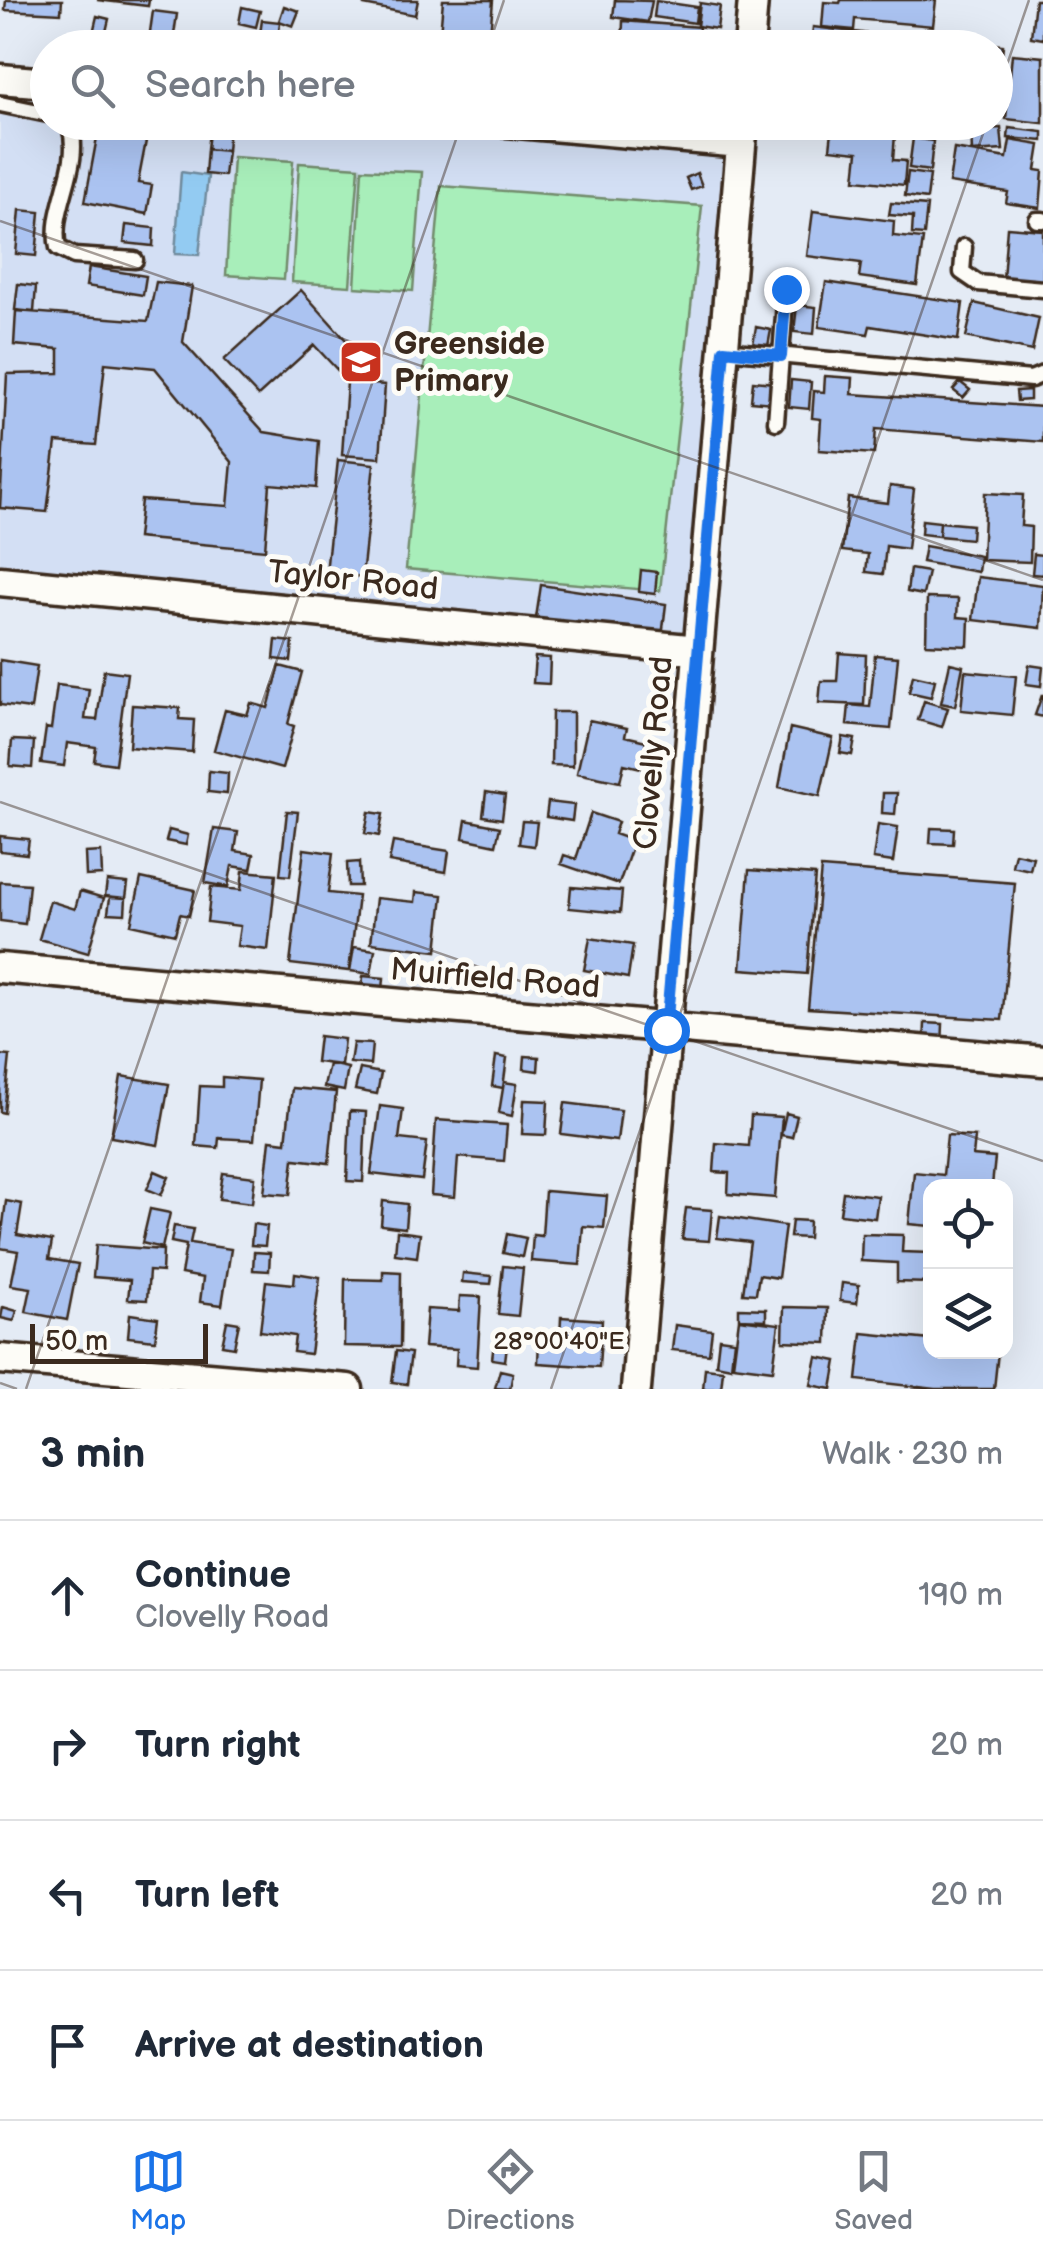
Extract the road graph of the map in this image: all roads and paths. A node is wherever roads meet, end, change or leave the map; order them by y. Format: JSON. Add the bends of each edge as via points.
{"nodes":[{"id":1,"x":754,"y":0,"type":"edge"},
{"id":2,"x":752,"y":30,"type":"edge"},
{"id":3,"x":0,"y":79,"type":"edge"},
{"id":4,"x":30,"y":82,"type":"edge"},
{"id":5,"x":0,"y":104,"type":"edge"},
{"id":6,"x":30,"y":110,"type":"edge"},
{"id":7,"x":72,"y":140,"type":"edge"},
{"id":8,"x":741,"y":140,"type":"edge"},
{"id":9,"x":964,"y":247,"type":"dead end"},
{"id":10,"x":135,"y":260,"type":"dead end"},
{"id":11,"x":786,"y":289,"type":"dead end"},
{"id":12,"x":1043,"y":290,"type":"edge"},
{"id":13,"x":724,"y":350,"type":"junction"},
{"id":14,"x":781,"y":356,"type":"junction"},
{"id":15,"x":1043,"y":374,"type":"edge"},
{"id":16,"x":776,"y":422,"type":"dead end"},
{"id":17,"x":0,"y":581,"type":"edge"},
{"id":18,"x":698,"y":650,"type":"junction"},
{"id":19,"x":0,"y":968,"type":"edge"},
{"id":20,"x":666,"y":1030,"type":"junction"},
{"id":21,"x":1043,"y":1061,"type":"edge"},
{"id":22,"x":0,"y":1359,"type":"edge"},
{"id":23,"x":348,"y":1389,"type":"edge"},
{"id":24,"x":636,"y":1389,"type":"edge"}],
"edges":[{"from":1,"to":2,"type":"street"},
{"from":3,"to":4,"type":"street"},
{"from":5,"to":6,"type":"lane"},
{"from":7,"to":10,"type":"lane","via":[[58,248],[74,256]]},
{"from":8,"to":13,"type":"street","name":"Clovelly Road"},
{"from":9,"to":12,"type":"lane","via":[[962,272],[969,279]]},
{"from":11,"to":14,"type":"lane"},
{"from":13,"to":14,"type":"lane"},
{"from":13,"to":18,"type":"street","name":"Clovelly Road"},
{"from":14,"to":15,"type":"lane","via":[[1031,379]]},
{"from":14,"to":16,"type":"lane"},
{"from":17,"to":18,"type":"street","name":"Taylor Road"},
{"from":18,"to":20,"type":"street","name":"Clovelly Road"},
{"from":19,"to":20,"type":"street","name":"Muirfield Road"},
{"from":20,"to":21,"type":"street","name":"Muirfield Road"},
{"from":20,"to":24,"type":"street","name":"Clovelly Road"},
{"from":22,"to":23,"type":"street"}]}
